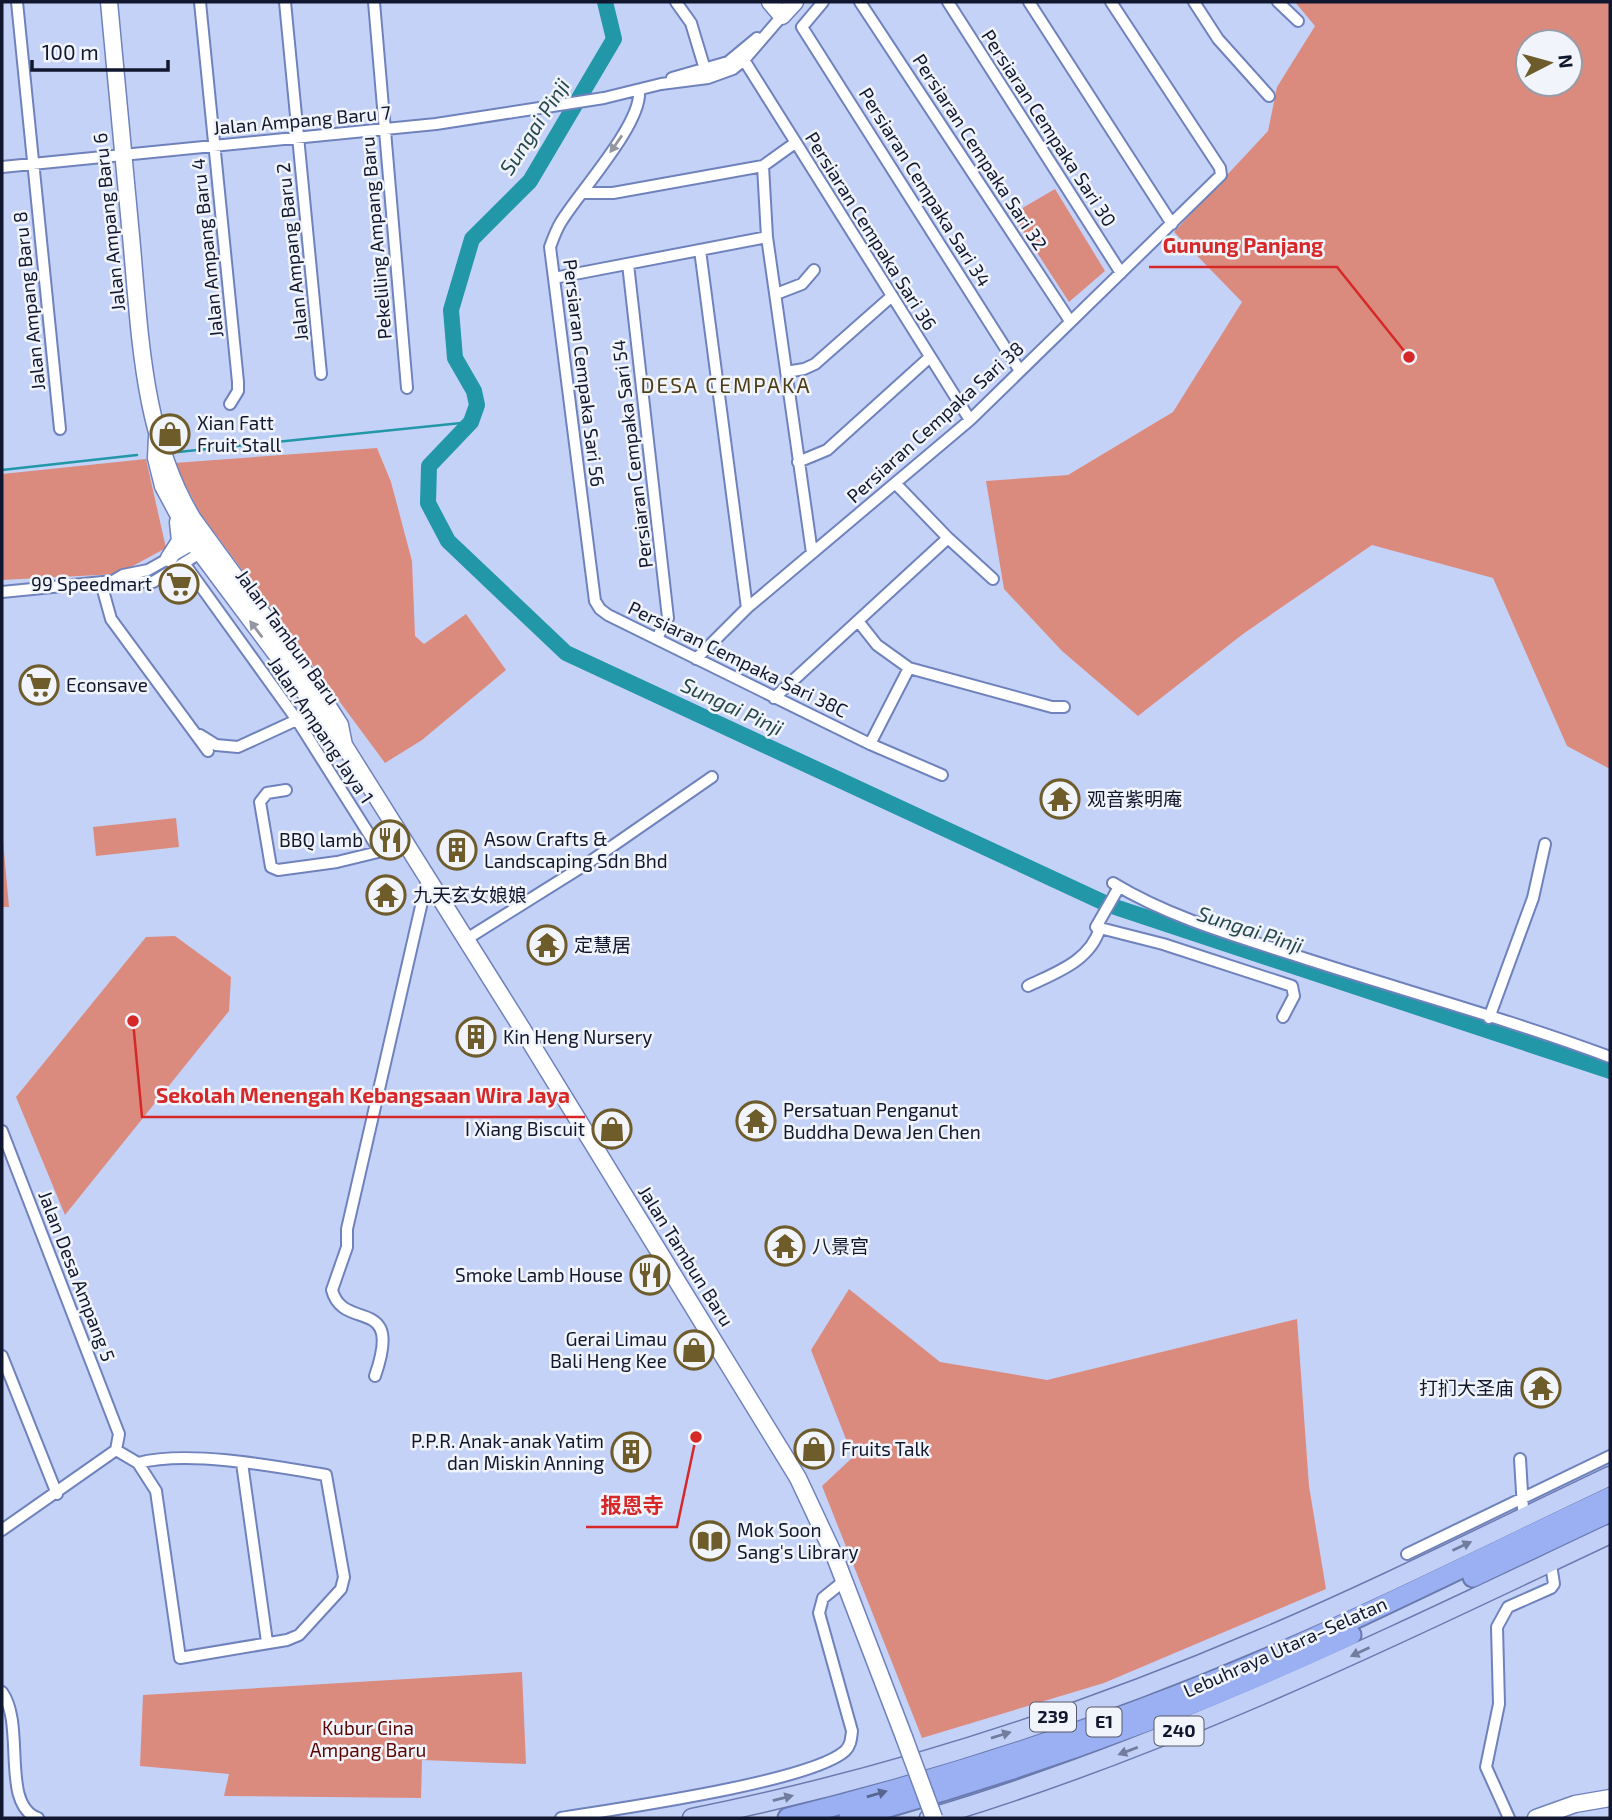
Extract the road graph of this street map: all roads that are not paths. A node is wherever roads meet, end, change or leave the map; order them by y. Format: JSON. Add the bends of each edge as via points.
{"nodes":[{"id":1,"x":17,"y":2,"type":"edge"},
{"id":2,"x":109,"y":2,"type":"edge"},
{"id":3,"x":200,"y":2,"type":"edge"},
{"id":4,"x":285,"y":2,"type":"edge"},
{"id":5,"x":374,"y":2,"type":"edge"},
{"id":6,"x":676,"y":2,"type":"edge"},
{"id":7,"x":771,"y":2,"type":"edge"},
{"id":8,"x":795,"y":2,"type":"edge"},
{"id":9,"x":823,"y":2,"type":"edge"},
{"id":10,"x":860,"y":2,"type":"edge"},
{"id":11,"x":948,"y":2,"type":"edge"},
{"id":12,"x":1029,"y":2,"type":"edge"},
{"id":13,"x":1111,"y":2,"type":"edge"},
{"id":14,"x":1194,"y":2,"type":"edge"},
{"id":15,"x":1278,"y":2,"type":"edge"},
{"id":16,"x":778,"y":21,"type":"junction"},
{"id":17,"x":1298,"y":21,"type":"dead end"},
{"id":18,"x":749,"y":45,"type":"junction"},
{"id":19,"x":744,"y":60,"type":"junction"},
{"id":20,"x":708,"y":72,"type":"junction"},
{"id":21,"x":639,"y":90,"type":"junction"},
{"id":22,"x":1269,"y":96,"type":"dead end"},
{"id":23,"x":384,"y":130,"type":"junction"},
{"id":24,"x":298,"y":137,"type":"junction"},
{"id":25,"x":795,"y":143,"type":"junction"},
{"id":26,"x":214,"y":146,"type":"junction"},
{"id":27,"x":124,"y":153,"type":"junction"},
{"id":28,"x":33,"y":164,"type":"junction"},
{"id":29,"x":762,"y":166,"type":"junction"},
{"id":30,"x":2,"y":167,"type":"edge"},
{"id":31,"x":582,"y":193,"type":"junction"},
{"id":32,"x":1172,"y":224,"type":"junction"},
{"id":33,"x":767,"y":237,"type":"junction"},
{"id":34,"x":700,"y":250,"type":"junction"},
{"id":35,"x":628,"y":264,"type":"junction"},
{"id":36,"x":814,"y":271,"type":"dead end"},
{"id":37,"x":1121,"y":273,"type":"junction"},
{"id":38,"x":554,"y":278,"type":"junction"},
{"id":39,"x":775,"y":294,"type":"junction"},
{"id":40,"x":892,"y":296,"type":"junction"},
{"id":41,"x":1070,"y":321,"type":"junction"},
{"id":42,"x":930,"y":357,"type":"junction"},
{"id":43,"x":1020,"y":371,"type":"junction"},
{"id":44,"x":786,"y":372,"type":"junction"},
{"id":45,"x":321,"y":374,"type":"dead end"},
{"id":46,"x":407,"y":388,"type":"dead end"},
{"id":47,"x":230,"y":404,"type":"dead end"},
{"id":48,"x":970,"y":420,"type":"junction"},
{"id":49,"x":60,"y":429,"type":"dead end"},
{"id":50,"x":157,"y":437,"type":"junction"},
{"id":51,"x":798,"y":462,"type":"junction"},
{"id":52,"x":169,"y":471,"type":"junction"},
{"id":53,"x":896,"y":484,"type":"junction"},
{"id":54,"x":174,"y":509,"type":"junction"},
{"id":55,"x":948,"y":538,"type":"junction"},
{"id":56,"x":198,"y":548,"type":"junction"},
{"id":57,"x":812,"y":553,"type":"junction"},
{"id":58,"x":176,"y":561,"type":"junction"},
{"id":59,"x":234,"y":577,"type":"junction"},
{"id":60,"x":993,"y":579,"type":"dead end"},
{"id":61,"x":101,"y":583,"type":"junction"},
{"id":62,"x":2,"y":592,"type":"edge"},
{"id":63,"x":595,"y":601,"type":"joint"},
{"id":64,"x":747,"y":608,"type":"junction"},
{"id":65,"x":858,"y":621,"type":"junction"},
{"id":66,"x":657,"y":638,"type":"junction"},
{"id":67,"x":696,"y":659,"type":"junction"},
{"id":68,"x":909,"y":668,"type":"junction"},
{"id":69,"x":298,"y":684,"type":"junction"},
{"id":70,"x":774,"y":698,"type":"junction"},
{"id":71,"x":1064,"y":707,"type":"dead end"},
{"id":72,"x":299,"y":719,"type":"junction"},
{"id":73,"x":326,"y":724,"type":"junction"},
{"id":74,"x":198,"y":733,"type":"junction"},
{"id":75,"x":870,"y":744,"type":"junction"},
{"id":76,"x":344,"y":745,"type":"junction"},
{"id":77,"x":208,"y":751,"type":"dead end"},
{"id":78,"x":942,"y":775,"type":"dead end"},
{"id":79,"x":712,"y":777,"type":"dead end"},
{"id":80,"x":286,"y":790,"type":"dead end"},
{"id":81,"x":1545,"y":844,"type":"dead end"},
{"id":82,"x":407,"y":845,"type":"junction"},
{"id":83,"x":379,"y":850,"type":"junction"},
{"id":84,"x":427,"y":880,"type":"junction"},
{"id":85,"x":1100,"y":928,"type":"junction"},
{"id":86,"x":465,"y":940,"type":"junction"},
{"id":87,"x":1028,"y":986,"type":"dead end"},
{"id":88,"x":1283,"y":1017,"type":"dead end"},
{"id":89,"x":1489,"y":1018,"type":"junction"},
{"id":90,"x":1610,"y":1057,"type":"edge"},
{"id":91,"x":2,"y":1131,"type":"edge"},
{"id":92,"x":2,"y":1356,"type":"edge"},
{"id":93,"x":375,"y":1376,"type":"dead end"},
{"id":94,"x":116,"y":1450,"type":"junction"},
{"id":95,"x":1610,"y":1456,"type":"edge"},
{"id":96,"x":1520,"y":1459,"type":"dead end"},
{"id":97,"x":138,"y":1463,"type":"junction"},
{"id":98,"x":242,"y":1463,"type":"junction"},
{"id":99,"x":1610,"y":1476,"type":"edge"},
{"id":100,"x":57,"y":1494,"type":"junction"},
{"id":101,"x":1521,"y":1496,"type":"junction"},
{"id":102,"x":1610,"y":1497,"type":"edge"},
{"id":103,"x":1523,"y":1509,"type":"dead end"},
{"id":104,"x":1610,"y":1512,"type":"edge"},
{"id":105,"x":2,"y":1530,"type":"edge"},
{"id":106,"x":1610,"y":1534,"type":"edge"},
{"id":107,"x":1407,"y":1554,"type":"dead end"},
{"id":108,"x":1552,"y":1571,"type":"dead end"},
{"id":109,"x":844,"y":1581,"type":"junction"},
{"id":110,"x":267,"y":1642,"type":"junction"},
{"id":111,"x":2,"y":1692,"type":"edge"},
{"id":112,"x":1610,"y":1798,"type":"edge"},
{"id":113,"x":38,"y":1818,"type":"edge"},
{"id":114,"x":561,"y":1818,"type":"edge"},
{"id":115,"x":692,"y":1818,"type":"edge"},
{"id":116,"x":788,"y":1818,"type":"edge"},
{"id":117,"x":849,"y":1818,"type":"edge"},
{"id":118,"x":929,"y":1818,"type":"edge"},
{"id":119,"x":934,"y":1818,"type":"edge"},
{"id":120,"x":1509,"y":1818,"type":"edge"},
{"id":121,"x":1536,"y":1818,"type":"edge"}],
"edges":[{"from":1,"to":28,"type":"street","name":"Jalan Ampang Baru 8"},
{"from":2,"to":27,"type":"main road","name":"Jalan Ampang Baru 6"},
{"from":3,"to":26,"type":"street","name":"Jalan Ampang Baru 4"},
{"from":4,"to":24,"type":"street","name":"Jalan Ampang Baru 2"},
{"from":5,"to":23,"type":"street","name":"Pekeliling Ampang Baru"},
{"from":6,"to":20,"type":"street","via":[[691,23]]},
{"from":7,"to":16,"type":"main road"},
{"from":8,"to":16,"type":"main road"},
{"from":9,"to":43,"type":"street","name":"Persiaran Cempaka Sari 34","via":[[802,26]]},
{"from":10,"to":41,"type":"street","name":"Persiaran Cempaka Sari 32"},
{"from":11,"to":37,"type":"street","name":"Persiaran Cempaka Sari 30"},
{"from":12,"to":32,"type":"street"},
{"from":13,"to":32,"type":"street","name":"Persiaran Cempaka Sari 38","via":[[1220,168],[1221,175]]},
{"from":14,"to":22,"type":"street","via":[[1218,39]]},
{"from":15,"to":17,"type":"street"},
{"from":16,"to":18,"type":"street"},
{"from":16,"to":19,"type":"street"},
{"from":18,"to":19,"type":"street"},
{"from":18,"to":20,"type":"street"},
{"from":19,"to":20,"type":"street","via":[[733,69]]},
{"from":19,"to":25,"type":"street","name":"Persiaran Cempaka Sari 36"},
{"from":20,"to":21,"type":"street","name":"Jalan Ampang Baru 7"},
{"from":21,"to":23,"type":"street","name":"Jalan Ampang Baru 7","via":[[561,106]]},
{"from":21,"to":31,"type":"street","name":"Persiaran Cempaka Sari 56","one_way":true,"via":[[626,130]]},
{"from":23,"to":24,"type":"street","name":"Jalan Ampang Baru 7"},
{"from":23,"to":46,"type":"street","name":"Pekeliling Ampang Baru"},
{"from":24,"to":26,"type":"street","name":"Jalan Ampang Baru 7"},
{"from":24,"to":45,"type":"street","name":"Jalan Ampang Baru 2"},
{"from":25,"to":29,"type":"street"},
{"from":25,"to":40,"type":"street","name":"Persiaran Cempaka Sari 36"},
{"from":26,"to":27,"type":"street","name":"Jalan Ampang Baru 7"},
{"from":26,"to":47,"type":"street","name":"Jalan Ampang Baru 4","via":[[239,382]]},
{"from":27,"to":28,"type":"street","name":"Jalan Ampang Baru 7"},
{"from":27,"to":50,"type":"main road","name":"Jalan Ampang Baru 6"},
{"from":28,"to":30,"type":"street","name":"Jalan Ampang Baru 7"},
{"from":28,"to":49,"type":"street","name":"Jalan Ampang Baru 8"},
{"from":29,"to":31,"type":"street","via":[[613,193]]},
{"from":29,"to":33,"type":"street"},
{"from":31,"to":38,"type":"street","name":"Persiaran Cempaka Sari 56","via":[[560,222],[550,247]]},
{"from":32,"to":37,"type":"street","name":"Persiaran Cempaka Sari 38"},
{"from":33,"to":34,"type":"street"},
{"from":33,"to":39,"type":"street"},
{"from":34,"to":35,"type":"street"},
{"from":34,"to":64,"type":"street"},
{"from":35,"to":38,"type":"street"},
{"from":35,"to":66,"type":"street","name":"Persiaran Cempaka Sari 54","via":[[668,618]]},
{"from":36,"to":39,"type":"street","via":[[802,284]]},
{"from":37,"to":41,"type":"street","name":"Persiaran Cempaka Sari 38"},
{"from":38,"to":63,"type":"street","name":"Persiaran Cempaka Sari 56"},
{"from":39,"to":44,"type":"street"},
{"from":40,"to":42,"type":"street","name":"Persiaran Cempaka Sari 36"},
{"from":40,"to":44,"type":"street","via":[[815,364]]},
{"from":41,"to":43,"type":"street","name":"Persiaran Cempaka Sari 38"},
{"from":42,"to":48,"type":"street","name":"Persiaran Cempaka Sari 36"},
{"from":42,"to":51,"type":"street","via":[[827,450]]},
{"from":43,"to":48,"type":"street","name":"Persiaran Cempaka Sari 38"},
{"from":44,"to":51,"type":"street"},
{"from":48,"to":53,"type":"street","name":"Persiaran Cempaka Sari 38"},
{"from":50,"to":52,"type":"main road","name":"Jalan Ampang Baru 6"},
{"from":50,"to":54,"type":"main road","name":"Jalan Ampang Baru 6","via":[[158,471]]},
{"from":51,"to":57,"type":"street"},
{"from":52,"to":56,"type":"main road","via":[[172,489],[198,534]]},
{"from":52,"to":59,"type":"main road","name":"Jalan Ampang Baru 6","via":[[193,519]]},
{"from":53,"to":55,"type":"street"},
{"from":53,"to":57,"type":"street","name":"Persiaran Cempaka Sari 38"},
{"from":54,"to":56,"type":"main road","name":"Jalan Ampang Baru 6"},
{"from":54,"to":58,"type":"main road","via":[[181,534]]},
{"from":55,"to":60,"type":"street"},
{"from":55,"to":65,"type":"street"},
{"from":56,"to":58,"type":"street"},
{"from":56,"to":59,"type":"main road"},
{"from":69,"to":56,"type":"main road","name":"Jalan Tambun Baru","one_way":true},
{"from":57,"to":64,"type":"street","name":"Persiaran Cempaka Sari 38"},
{"from":58,"to":61,"type":"street"},
{"from":58,"to":72,"type":"street","name":"Jalan Ampang Jaya 1"},
{"from":59,"to":76,"type":"main road","name":"Jalan Tambun Baru","via":[[315,686],[340,725]]},
{"from":61,"to":62,"type":"street"},
{"from":61,"to":74,"type":"street","via":[[111,620]]},
{"from":63,"to":66,"type":"street","name":"Persiaran Cempaka Sari 38C","via":[[600,610]]},
{"from":64,"to":67,"type":"street","name":"Persiaran Cempaka Sari 38"},
{"from":65,"to":68,"type":"street","via":[[877,645]]},
{"from":65,"to":70,"type":"street"},
{"from":66,"to":67,"type":"street","name":"Persiaran Cempaka Sari 38C"},
{"from":67,"to":70,"type":"street","name":"Persiaran Cempaka Sari 38C"},
{"from":68,"to":71,"type":"street"},
{"from":68,"to":75,"type":"street"},
{"from":69,"to":72,"type":"street","via":[[302,698]]},
{"from":69,"to":73,"type":"main road","name":"Jalan Tambun Baru"},
{"from":70,"to":75,"type":"street","name":"Persiaran Cempaka Sari 38C"},
{"from":72,"to":73,"type":"street"},
{"from":72,"to":74,"type":"street","via":[[238,747],[216,745]]},
{"from":72,"to":83,"type":"street","name":"Jalan Ampang Jaya 1"},
{"from":73,"to":76,"type":"main road","name":"Jalan Tambun Baru"},
{"from":74,"to":77,"type":"street"},
{"from":75,"to":78,"type":"street","name":"Persiaran Cempaka Sari 38C"},
{"from":76,"to":82,"type":"main road","name":"Jalan Tambun Baru"},
{"from":79,"to":86,"type":"street"},
{"from":80,"to":83,"type":"street","via":[[267,793],[260,802],[271,867],[278,870],[337,862]]},
{"from":81,"to":89,"type":"street","via":[[1533,898]]},
{"from":82,"to":83,"type":"street"},
{"from":82,"to":84,"type":"main road","name":"Jalan Tambun Baru"},
{"from":84,"to":86,"type":"main road","name":"Jalan Tambun Baru"},
{"from":84,"to":93,"type":"street","via":[[347,1229],[347,1247],[332,1290],[340,1302],[384,1332],[384,1350]]},
{"from":85,"to":87,"type":"street","via":[[1092,949]]},
{"from":85,"to":88,"type":"street","via":[[1293,986],[1294,996]]},
{"from":85,"to":89,"type":"street","via":[[1096,927],[1115,889],[1236,936]]},
{"from":86,"to":109,"type":"main road","name":"Jalan Tambun Baru","via":[[784,1453]]},
{"from":89,"to":90,"type":"street"},
{"from":91,"to":94,"type":"street","name":"Jalan Desa Ampang 5","via":[[120,1434]]},
{"from":92,"to":100,"type":"street"},
{"from":94,"to":97,"type":"street"},
{"from":94,"to":100,"type":"street"},
{"from":95,"to":101,"type":"street"},
{"from":96,"to":101,"type":"street"},
{"from":97,"to":98,"type":"street","via":[[158,1457]]},
{"from":97,"to":110,"type":"street","via":[[156,1490],[180,1658]]},
{"from":98,"to":110,"type":"street"},
{"from":98,"to":110,"type":"street","via":[[326,1475],[344,1577],[341,1589],[299,1635]]},
{"from":115,"to":99,"type":"main road","number":"239","one_way":true,"via":[[784,1798],[965,1746],[1182,1672],[1329,1609]]},
{"from":100,"to":105,"type":"street"},
{"from":101,"to":103,"type":"street"},
{"from":101,"to":107,"type":"street"},
{"from":116,"to":102,"type":"highway","name":"Lebuhraya Utara–Selatan","number":"E1","one_way":true,"via":[[1017,1752],[1189,1690]]},
{"from":104,"to":117,"type":"highway","name":"Lebuhraya Utara–Selatan","number":"E1","via":[[1194,1704],[1023,1767]]},
{"from":106,"to":118,"type":"main road","number":"240","one_way":true,"via":[[1244,1705],[1084,1768]]},
{"from":108,"to":120,"type":"street","via":[[1551,1588],[1508,1607],[1497,1627],[1499,1704],[1486,1767]]},
{"from":109,"to":114,"type":"street","via":[[823,1598],[819,1613],[852,1731],[844,1752],[780,1776]]},
{"from":109,"to":119,"type":"main road","name":"Jalan Tambun Baru","bridge":true},
{"from":111,"to":113,"type":"street","via":[[12,1723],[19,1805]]},
{"from":112,"to":121,"type":"main road"}]}
